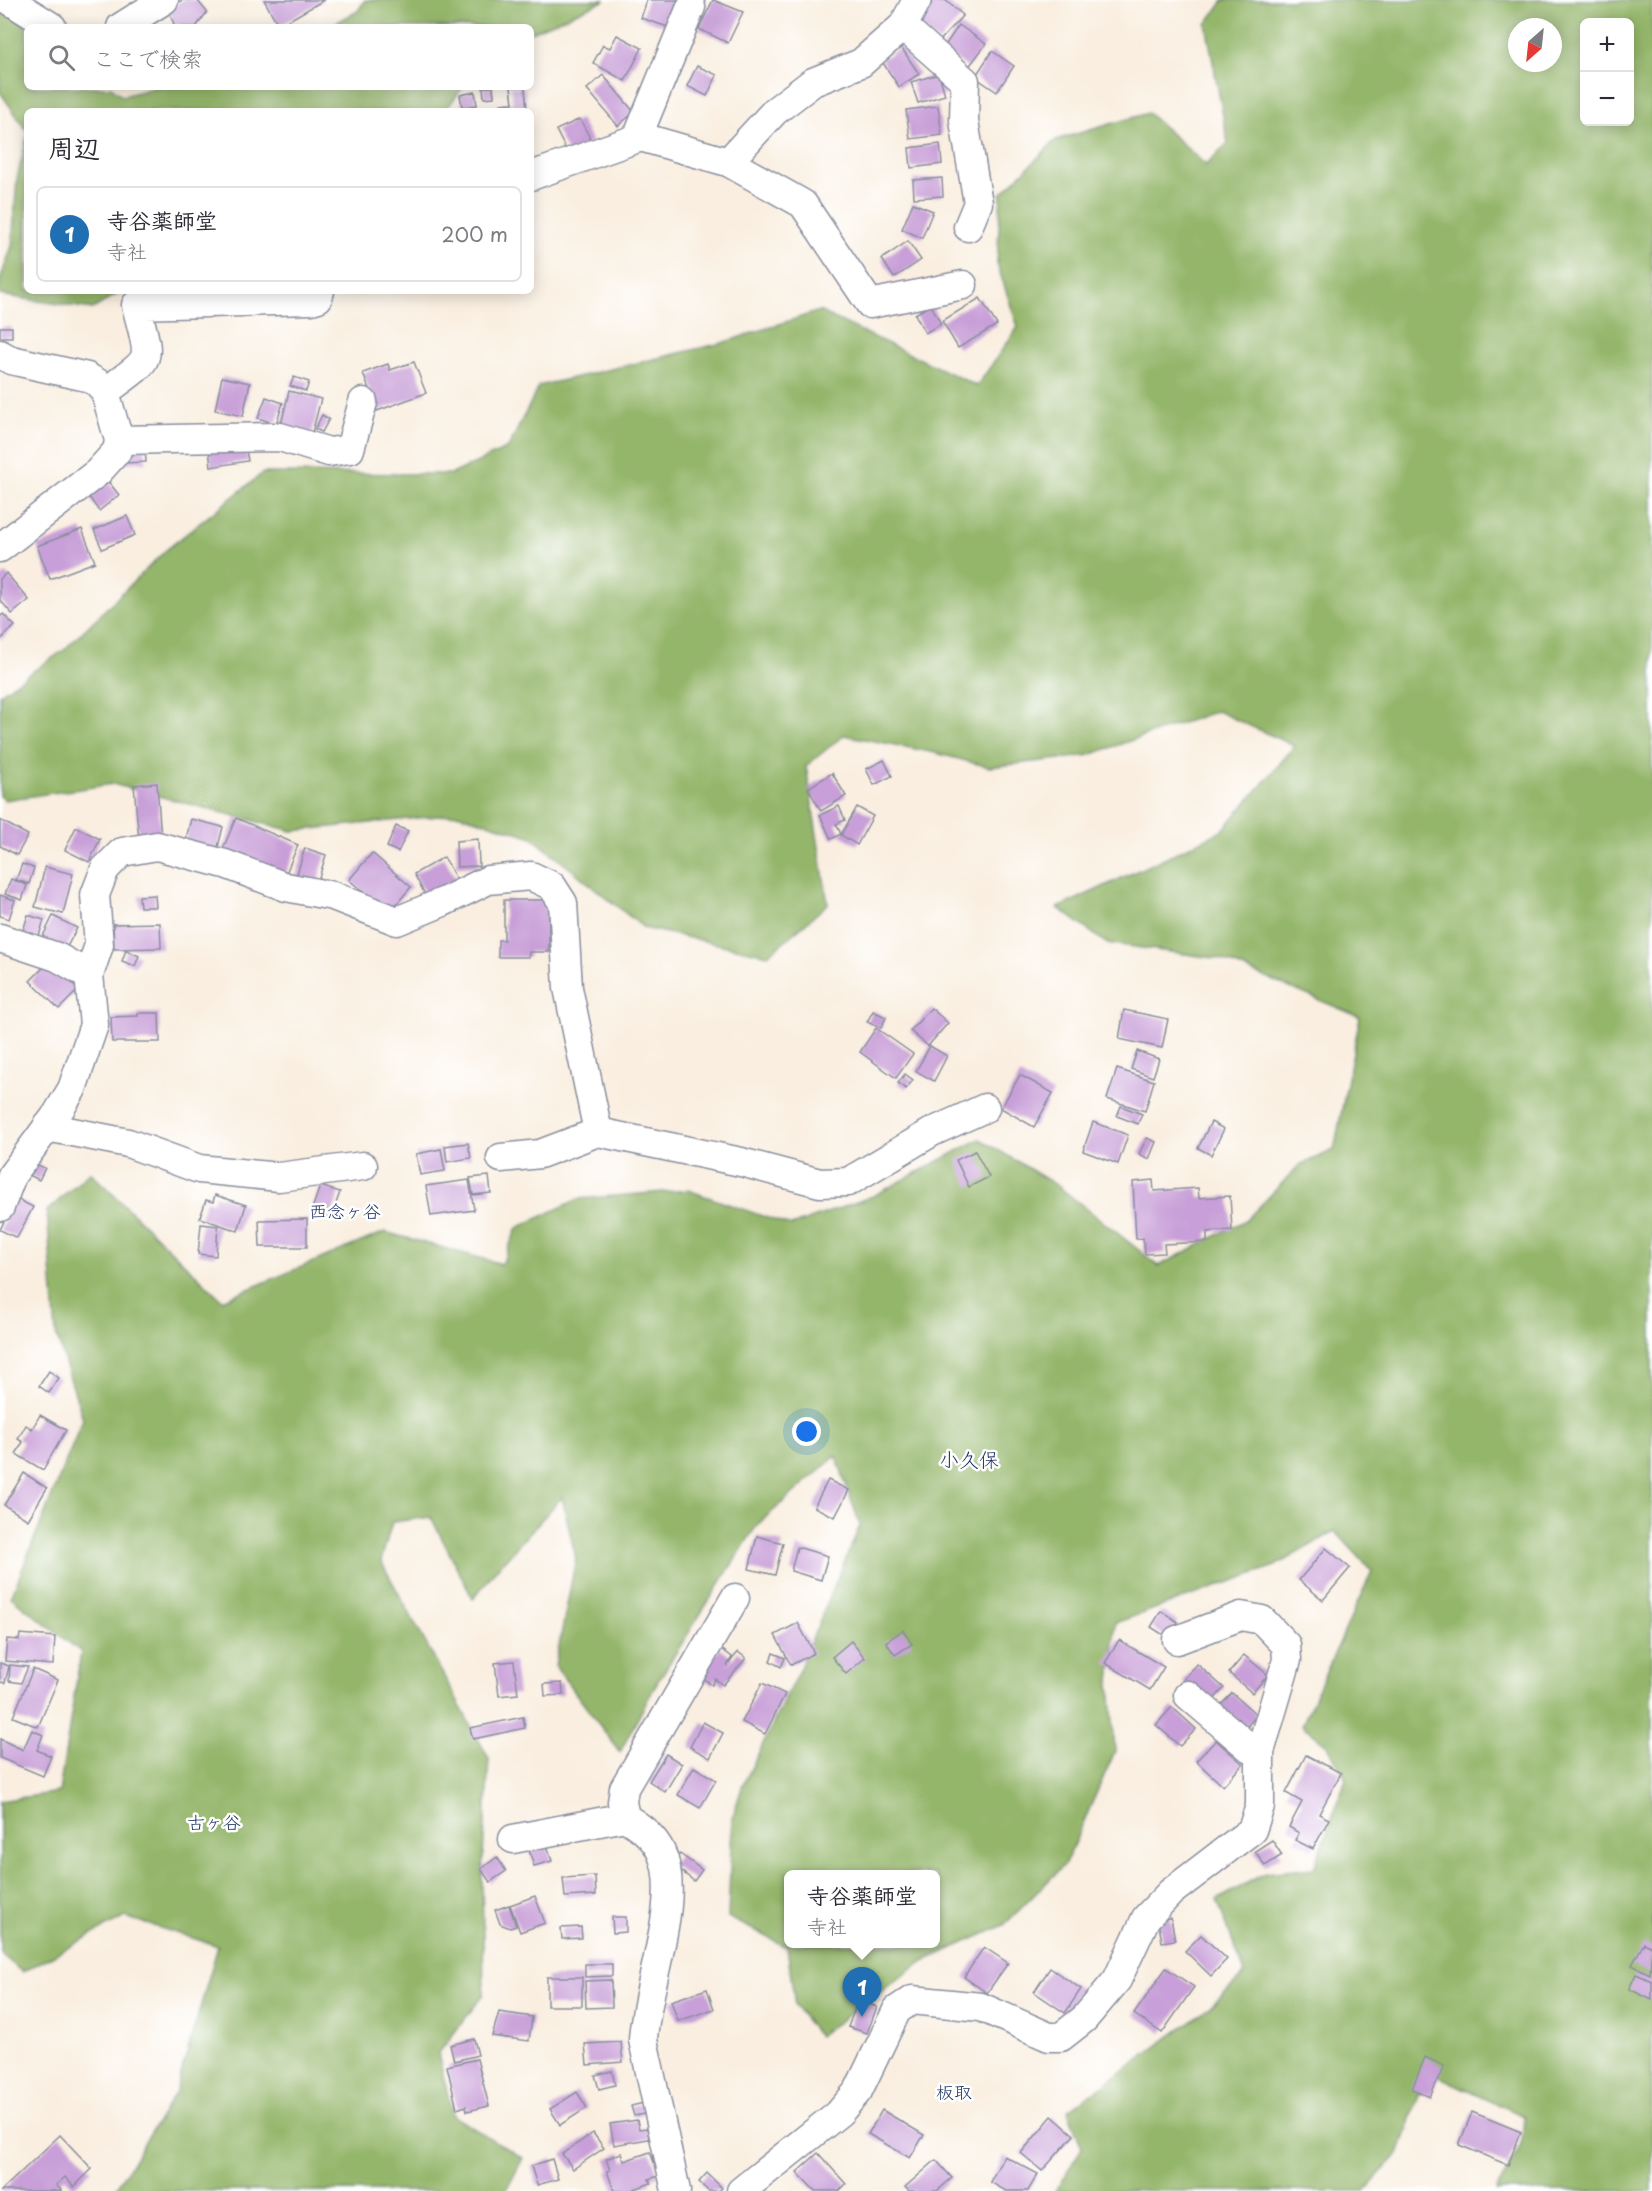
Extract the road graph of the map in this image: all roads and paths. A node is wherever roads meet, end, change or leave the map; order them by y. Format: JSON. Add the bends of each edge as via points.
{"nodes":[{"id":1,"x":9,"y":0,"type":"edge"},
{"id":2,"x":164,"y":0,"type":"edge"},
{"id":3,"x":917,"y":0,"type":"edge"},
{"id":4,"x":692,"y":7,"type":"dead end"},
{"id":5,"x":47,"y":24,"type":"edge"},
{"id":6,"x":126,"y":24,"type":"edge"},
{"id":7,"x":903,"y":26,"type":"junction"},
{"id":8,"x":637,"y":138,"type":"junction"},
{"id":9,"x":728,"y":162,"type":"junction"},
{"id":10,"x":534,"y":175,"type":"edge"},
{"id":11,"x":968,"y":226,"type":"dead end"},
{"id":12,"x":963,"y":285,"type":"dead end"},
{"id":13,"x":319,"y":294,"type":"edge"},
{"id":14,"x":0,"y":354,"type":"edge"},
{"id":15,"x":105,"y":392,"type":"junction"},
{"id":16,"x":363,"y":402,"type":"dead end"},
{"id":17,"x":119,"y":440,"type":"junction"},
{"id":18,"x":0,"y":548,"type":"edge"},
{"id":19,"x":0,"y":939,"type":"edge"},
{"id":20,"x":89,"y":975,"type":"junction"},
{"id":21,"x":985,"y":1108,"type":"dead end"},
{"id":22,"x":47,"y":1127,"type":"junction"},
{"id":23,"x":598,"y":1132,"type":"junction"},
{"id":24,"x":501,"y":1158,"type":"dead end"},
{"id":25,"x":363,"y":1166,"type":"dead end"},
{"id":26,"x":0,"y":1207,"type":"edge"},
{"id":27,"x":735,"y":1598,"type":"dead end"},
{"id":28,"x":1177,"y":1640,"type":"dead end"},
{"id":29,"x":1188,"y":1695,"type":"dead end"},
{"id":30,"x":1260,"y":1752,"type":"junction"},
{"id":31,"x":625,"y":1817,"type":"junction"},
{"id":32,"x":513,"y":1839,"type":"dead end"},
{"id":33,"x":676,"y":2191,"type":"edge"},
{"id":34,"x":741,"y":2191,"type":"edge"}],
"edges":[{"from":1,"to":5,"type":"street"},
{"from":2,"to":6,"type":"street"},
{"from":3,"to":7,"type":"street"},
{"from":4,"to":8,"type":"street"},
{"from":7,"to":9,"type":"street","via":[[861,63],[813,82],[775,111]]},
{"from":7,"to":11,"type":"street","via":[[965,81],[964,121],[978,203]]},
{"from":8,"to":9,"type":"street"},
{"from":8,"to":10,"type":"street"},
{"from":9,"to":12,"type":"street","via":[[803,204],[870,304]]},
{"from":13,"to":15,"type":"street","via":[[311,300],[136,305],[148,351],[145,363]]},
{"from":14,"to":15,"type":"street","via":[[87,377]]},
{"from":15,"to":17,"type":"street"},
{"from":16,"to":17,"type":"street","via":[[350,449],[329,452],[280,437]]},
{"from":17,"to":18,"type":"street","via":[[117,451],[98,472]]},
{"from":19,"to":20,"type":"street","via":[[57,957]]},
{"from":20,"to":22,"type":"street","via":[[94,1025],[72,1089]]},
{"from":20,"to":23,"type":"street","via":[[99,945],[95,895],[105,869],[122,852],[157,846],[225,864],[286,887],[333,896],[398,921],[488,880],[531,876],[552,886],[563,903],[568,988]]},
{"from":21,"to":23,"type":"street","via":[[932,1132],[848,1182],[820,1183]]},
{"from":22,"to":25,"type":"street","via":[[128,1143],[199,1169],[279,1177]]},
{"from":22,"to":26,"type":"street","via":[[12,1174]]},
{"from":23,"to":24,"type":"street","via":[[540,1154]]},
{"from":27,"to":31,"type":"street","via":[[624,1788]]},
{"from":28,"to":30,"type":"street","via":[[1242,1616],[1262,1620],[1286,1646],[1287,1659]]},
{"from":29,"to":30,"type":"street","via":[[1251,1749]]},
{"from":30,"to":34,"type":"street","via":[[1260,1806],[1252,1830],[1172,1892],[1146,1918],[1118,1980],[1084,2019],[1061,2037],[1049,2037],[981,2007],[912,2000],[897,2010],[858,2091],[840,2112]]},
{"from":31,"to":32,"type":"street"},
{"from":31,"to":33,"type":"street","via":[[646,1831],[662,1852],[666,1880],[667,1914],[644,2016],[643,2040]]}]}
